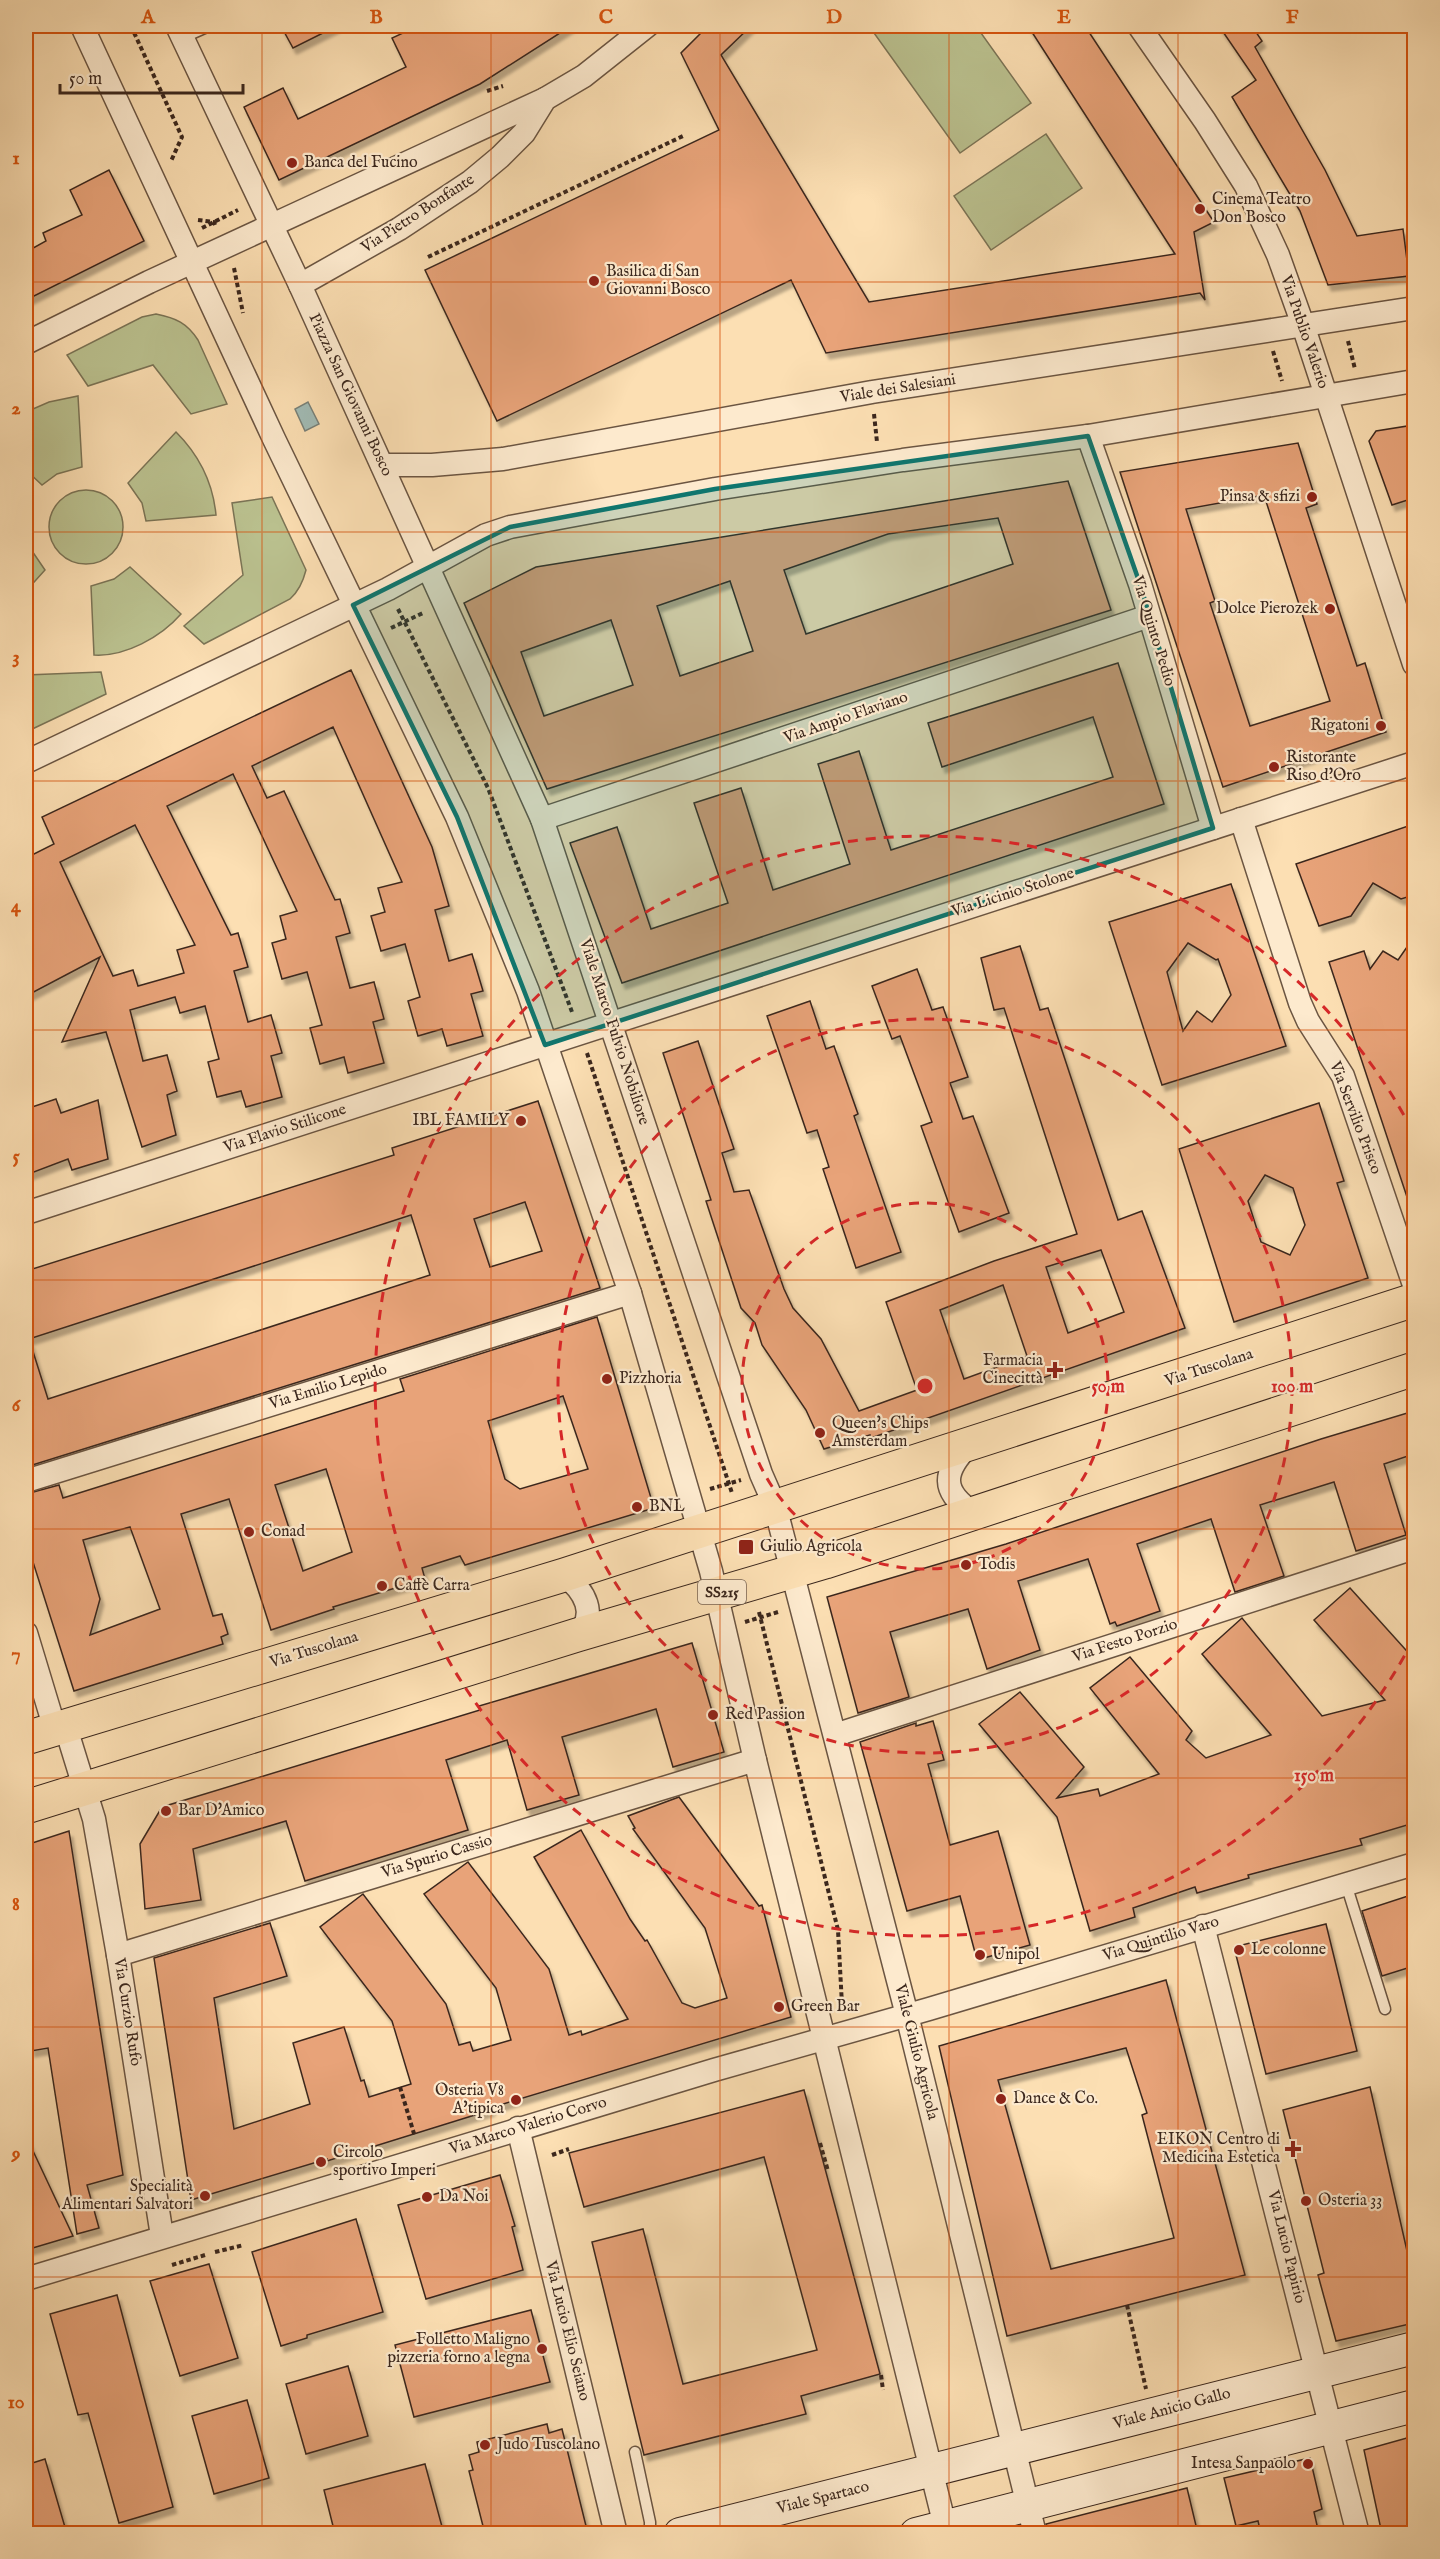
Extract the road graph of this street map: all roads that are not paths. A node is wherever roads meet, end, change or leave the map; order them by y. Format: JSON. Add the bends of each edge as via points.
{"nodes":[{"id":1,"x":82,"y":26,"type":"edge"},
{"id":2,"x":209,"y":26,"type":"edge"},
{"id":3,"x":647,"y":26,"type":"edge"},
{"id":4,"x":1139,"y":26,"type":"edge"},
{"id":5,"x":179,"y":32,"type":"edge"},
{"id":6,"x":545,"y":99,"type":"junction"},
{"id":7,"x":271,"y":227,"type":"junction"},
{"id":8,"x":191,"y":263,"type":"junction"},
{"id":9,"x":300,"y":285,"type":"junction"},
{"id":10,"x":1414,"y":308,"type":"edge"},
{"id":11,"x":1304,"y":325,"type":"junction"},
{"id":12,"x":26,"y":343,"type":"edge"},
{"id":13,"x":1414,"y":381,"type":"edge"},
{"id":14,"x":1327,"y":396,"type":"junction"},
{"id":15,"x":1088,"y":436,"type":"junction"},
{"id":16,"x":382,"y":465,"type":"junction"},
{"id":17,"x":428,"y":567,"type":"junction"},
{"id":18,"x":353,"y":605,"type":"junction"},
{"id":19,"x":1149,"y":616,"type":"junction"},
{"id":20,"x":1414,"y":664,"type":"edge"},
{"id":21,"x":26,"y":762,"type":"edge"},
{"id":22,"x":1414,"y":763,"type":"edge"},
{"id":23,"x":542,"y":819,"type":"junction"},
{"id":24,"x":1241,"y":819,"type":"junction"},
{"id":25,"x":1213,"y":828,"type":"junction"},
{"id":26,"x":611,"y":1023,"type":"junction"},
{"id":27,"x":580,"y":1033,"type":"joint"},
{"id":28,"x":545,"y":1045,"type":"junction"},
{"id":29,"x":26,"y":1213,"type":"edge"},
{"id":30,"x":1414,"y":1285,"type":"edge"},
{"id":31,"x":630,"y":1293,"type":"junction"},
{"id":32,"x":1414,"y":1300,"type":"edge"},
{"id":33,"x":1414,"y":1369,"type":"edge"},
{"id":34,"x":968,"y":1446,"type":"junction"},
{"id":35,"x":26,"y":1481,"type":"edge"},
{"id":36,"x":775,"y":1506,"type":"junction"},
{"id":37,"x":972,"y":1512,"type":"junction"},
{"id":38,"x":700,"y":1531,"type":"junction"},
{"id":39,"x":1414,"y":1548,"type":"edge"},
{"id":40,"x":792,"y":1572,"type":"junction"},
{"id":41,"x":564,"y":1575,"type":"junction"},
{"id":42,"x":716,"y":1594,"type":"junction"},
{"id":43,"x":26,"y":1633,"type":"edge"},
{"id":44,"x":577,"y":1635,"type":"junction"},
{"id":45,"x":48,"y":1731,"type":"edge"},
{"id":46,"x":835,"y":1735,"type":"junction"},
{"id":47,"x":755,"y":1760,"type":"junction"},
{"id":48,"x":83,"y":1789,"type":"junction"},
{"id":49,"x":26,"y":1806,"type":"edge"},
{"id":50,"x":1414,"y":1864,"type":"edge"},
{"id":51,"x":1346,"y":1884,"type":"junction"},
{"id":52,"x":1203,"y":1926,"type":"junction"},
{"id":53,"x":118,"y":1956,"type":"junction"},
{"id":54,"x":1385,"y":2009,"type":"dead end"},
{"id":55,"x":907,"y":2015,"type":"junction"},
{"id":56,"x":848,"y":2031,"type":"joint"},
{"id":57,"x":824,"y":2038,"type":"junction"},
{"id":58,"x":518,"y":2128,"type":"junction"},
{"id":59,"x":162,"y":2236,"type":"junction"},
{"id":60,"x":26,"y":2279,"type":"edge"},
{"id":61,"x":1414,"y":2348,"type":"edge"},
{"id":62,"x":1317,"y":2372,"type":"junction"},
{"id":63,"x":1414,"y":2406,"type":"edge"},
{"id":64,"x":1331,"y":2428,"type":"junction"},
{"id":65,"x":1015,"y":2450,"type":"junction"},
{"id":66,"x":635,"y":2452,"type":"dead end"},
{"id":67,"x":931,"y":2472,"type":"junction"},
{"id":68,"x":1031,"y":2519,"type":"edge"},
{"id":69,"x":936,"y":2531,"type":"edge"},
{"id":70,"x":616,"y":2534,"type":"edge"},
{"id":71,"x":650,"y":2534,"type":"edge"},
{"id":72,"x":680,"y":2534,"type":"edge"},
{"id":73,"x":1358,"y":2534,"type":"edge"}],
"edges":[{"from":1,"to":8,"type":"street"},
{"from":2,"to":5,"type":"lane"},
{"from":3,"to":6,"type":"street","name":"Via Pietro Bonfante","via":[[590,71]]},
{"from":4,"to":11,"type":"street","name":"Via Publio Valerio","via":[[1246,186]]},
{"from":5,"to":7,"type":"street"},
{"from":6,"to":7,"type":"street","name":"Via Pietro Bonfante"},
{"from":6,"to":9,"type":"street","name":"Via Pietro Bonfante","via":[[524,133],[470,182],[399,229]]},
{"from":7,"to":8,"type":"street"},
{"from":7,"to":9,"type":"street","name":"Piazza San Giovanni Bosco"},
{"from":8,"to":12,"type":"street"},
{"from":8,"to":18,"type":"street"},
{"from":9,"to":16,"type":"street","name":"Piazza San Giovanni Bosco"},
{"from":10,"to":11,"type":"street","name":"Viale dei Salesiani"},
{"from":11,"to":14,"type":"street","name":"Via Publio Valerio"},
{"from":11,"to":16,"type":"street","name":"Viale dei Salesiani","via":[[872,392],[503,459]]},
{"from":13,"to":14,"type":"street"},
{"from":14,"to":15,"type":"street"},
{"from":14,"to":20,"type":"street","name":"Via Publio Valerio"},
{"from":15,"to":17,"type":"street","via":[[715,489],[522,525],[486,535]]},
{"from":15,"to":19,"type":"street","name":"Via Quinto Pedio"},
{"from":16,"to":17,"type":"street","name":"Piazza San Giovanni Bosco"},
{"from":17,"to":18,"type":"street"},
{"from":17,"to":23,"type":"street","name":"Viale Marco Fulvio Nobiliore"},
{"from":18,"to":21,"type":"street"},
{"from":18,"to":28,"type":"street","via":[[457,817],[528,991]]},
{"from":19,"to":23,"type":"street","name":"Via Ampio Flaviano"},
{"from":19,"to":25,"type":"street","name":"Via Quinto Pedio"},
{"from":22,"to":24,"type":"street","name":"Via Licinio Stolone"},
{"from":23,"to":26,"type":"street","name":"Viale Marco Fulvio Nobiliore"},
{"from":24,"to":25,"type":"street","name":"Via Licinio Stolone"},
{"from":24,"to":30,"type":"street","name":"Via Servilio Prisco","via":[[1300,1003],[1347,1087]]},
{"from":25,"to":26,"type":"street","name":"Via Licinio Stolone"},
{"from":26,"to":27,"type":"street","name":"Via Licinio Stolone"},
{"from":26,"to":36,"type":"street","name":"Viale Marco Fulvio Nobiliore"},
{"from":27,"to":28,"type":"street","name":"Via Flavio Stilicone"},
{"from":28,"to":29,"type":"street","name":"Via Flavio Stilicone"},
{"from":28,"to":31,"type":"street"},
{"from":31,"to":35,"type":"street","name":"Via Emilio Lepido"},
{"from":31,"to":38,"type":"street"},
{"from":32,"to":34,"type":"main road","name":"Via Tuscolana"},
{"from":33,"to":37,"type":"main road","number":"SS215"},
{"from":34,"to":36,"type":"main road","name":"Via Tuscolana"},
{"from":34,"to":37,"type":"street","via":[[951,1471],[948,1484],[956,1500]]},
{"from":36,"to":38,"type":"main road","name":"Via Tuscolana"},
{"from":36,"to":40,"type":"street"},
{"from":37,"to":40,"type":"main road","number":"SS215"},
{"from":38,"to":41,"type":"main road","name":"Via Tuscolana"},
{"from":38,"to":42,"type":"street"},
{"from":39,"to":46,"type":"street","name":"Via Festo Porzio"},
{"from":40,"to":42,"type":"main road","number":"SS215"},
{"from":40,"to":46,"type":"street","name":"Viale Giulio Agricola"},
{"from":41,"to":44,"type":"street","via":[[579,1589],[587,1605],[587,1621]]},
{"from":41,"to":45,"type":"main road","name":"Via Tuscolana"},
{"from":42,"to":44,"type":"main road","number":"SS215"},
{"from":42,"to":47,"type":"street"},
{"from":43,"to":45,"type":"street"},
{"from":44,"to":48,"type":"main road","number":"SS215"},
{"from":45,"to":48,"type":"street"},
{"from":46,"to":55,"type":"street","name":"Viale Giulio Agricola"},
{"from":47,"to":53,"type":"street","name":"Via Spurio Cassio"},
{"from":47,"to":57,"type":"street"},
{"from":48,"to":49,"type":"main road","number":"SS215"},
{"from":48,"to":53,"type":"street","name":"Via Curzio Rufo","via":[[94,1818]]},
{"from":50,"to":51,"type":"street","name":"Via Quintilio Varo"},
{"from":51,"to":52,"type":"street","name":"Via Quintilio Varo"},
{"from":51,"to":54,"type":"lane"},
{"from":52,"to":55,"type":"street","name":"Via Quintilio Varo"},
{"from":52,"to":62,"type":"street","name":"Via Lucio Papirio"},
{"from":53,"to":59,"type":"street","name":"Via Curzio Rufo"},
{"from":55,"to":56,"type":"street","name":"Via Quintilio Varo"},
{"from":55,"to":65,"type":"street","name":"Viale Giulio Agricola"},
{"from":56,"to":57,"type":"street","name":"Via Marco Valerio Corvo"},
{"from":57,"to":58,"type":"street","name":"Via Marco Valerio Corvo"},
{"from":57,"to":67,"type":"street"},
{"from":58,"to":59,"type":"street","name":"Via Marco Valerio Corvo"},
{"from":58,"to":70,"type":"street","name":"Via Lucio Elio Seiano"},
{"from":59,"to":60,"type":"street","name":"Via Marco Valerio Corvo"},
{"from":61,"to":62,"type":"street","name":"Viale Anicio Gallo"},
{"from":62,"to":64,"type":"street","name":"Via Lucio Papirio"},
{"from":62,"to":65,"type":"street","name":"Viale Anicio Gallo"},
{"from":63,"to":64,"type":"street"},
{"from":64,"to":68,"type":"street"},
{"from":64,"to":73,"type":"street","name":"Via Lucio Papirio"},
{"from":65,"to":67,"type":"street","name":"Viale Anicio Gallo"},
{"from":65,"to":68,"type":"street","name":"Viale Giulio Agricola"},
{"from":66,"to":71,"type":"lane"},
{"from":67,"to":69,"type":"street"},
{"from":67,"to":72,"type":"street","name":"Viale Spartaco"},
{"from":68,"to":69,"type":"street"}]}
